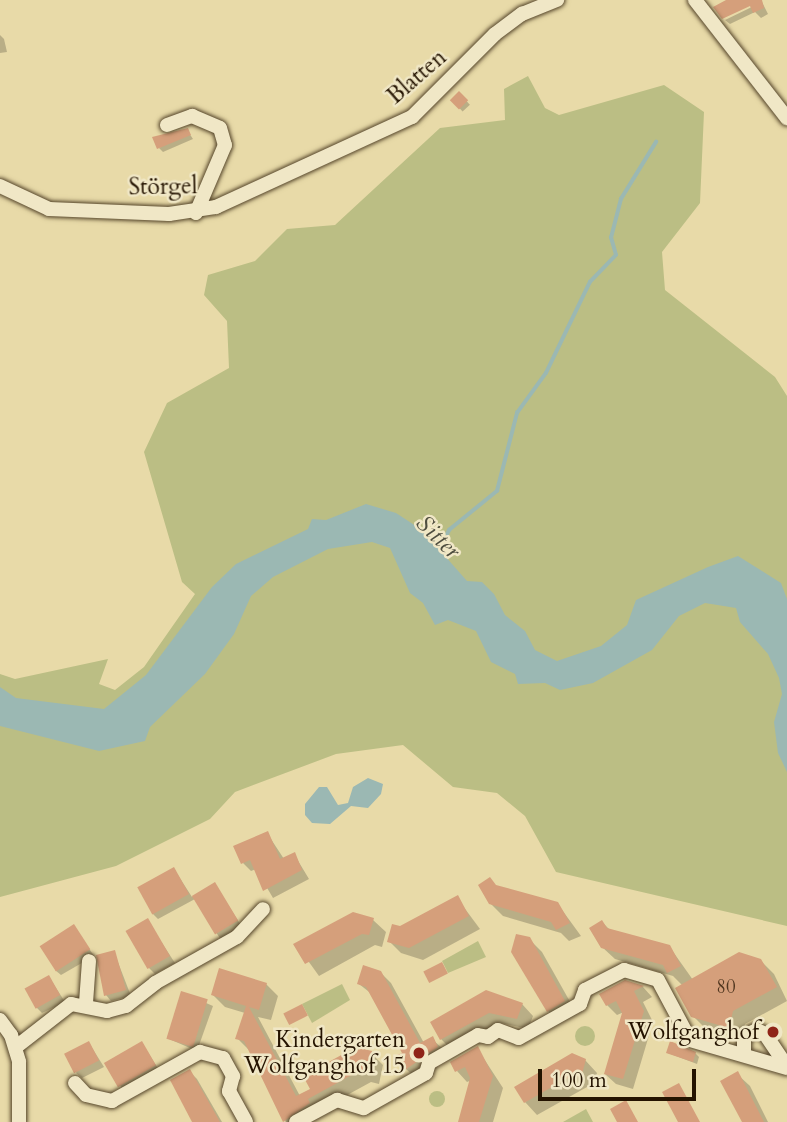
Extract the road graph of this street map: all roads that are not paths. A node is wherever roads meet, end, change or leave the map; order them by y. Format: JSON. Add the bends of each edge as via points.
{"nodes":[{"id":1,"x":557,"y":0,"type":"edge"},
{"id":2,"x":695,"y":0,"type":"edge"},
{"id":3,"x":787,"y":118,"type":"edge"},
{"id":4,"x":167,"y":125,"type":"dead end"},
{"id":5,"x":320,"y":156,"type":"joint"},
{"id":6,"x":0,"y":186,"type":"edge"},
{"id":7,"x":196,"y":212,"type":"junction"},
{"id":8,"x":263,"y":909,"type":"dead end"},
{"id":9,"x":89,"y":961,"type":"dead end"},
{"id":10,"x":86,"y":1003,"type":"junction"},
{"id":11,"x":0,"y":1020,"type":"edge"},
{"id":12,"x":16,"y":1047,"type":"junction"},
{"id":13,"x":744,"y":1055,"type":"junction"},
{"id":14,"x":787,"y":1068,"type":"edge"},
{"id":15,"x":75,"y":1083,"type":"dead end"},
{"id":16,"x":19,"y":1122,"type":"edge"},
{"id":17,"x":246,"y":1122,"type":"edge"},
{"id":18,"x":296,"y":1122,"type":"edge"}],
"edges":[{"from":1,"to":5,"type":"street","name":"Blatten","via":[[522,14],[495,34],[412,117],[379,135]]},
{"from":2,"to":3,"type":"street"},
{"from":4,"to":7,"type":"street","via":[[192,116],[220,128],[225,145]]},
{"from":5,"to":7,"type":"street","name":"Störgel"},
{"from":6,"to":7,"type":"street","name":"Störgel","via":[[49,209]]},
{"from":8,"to":10,"type":"street","via":[[237,937],[155,982],[126,1006],[107,1011]]},
{"from":9,"to":10,"type":"street"},
{"from":10,"to":12,"type":"street","via":[[71,1004],[58,1012]]},
{"from":11,"to":12,"type":"street"},
{"from":12,"to":16,"type":"street"},
{"from":13,"to":14,"type":"street"},
{"from":13,"to":14,"type":"street","via":[[742,1040],[757,1030],[765,1034]]},
{"from":13,"to":18,"type":"street","via":[[705,1051],[691,1040],[658,980],[624,970],[585,990],[580,1004],[519,1038],[498,1031],[488,1037],[478,1035],[429,1063],[426,1073],[364,1108],[337,1100]]},
{"from":15,"to":17,"type":"street","via":[[86,1095],[112,1101],[201,1052],[223,1058],[233,1076],[229,1091]]}]}
